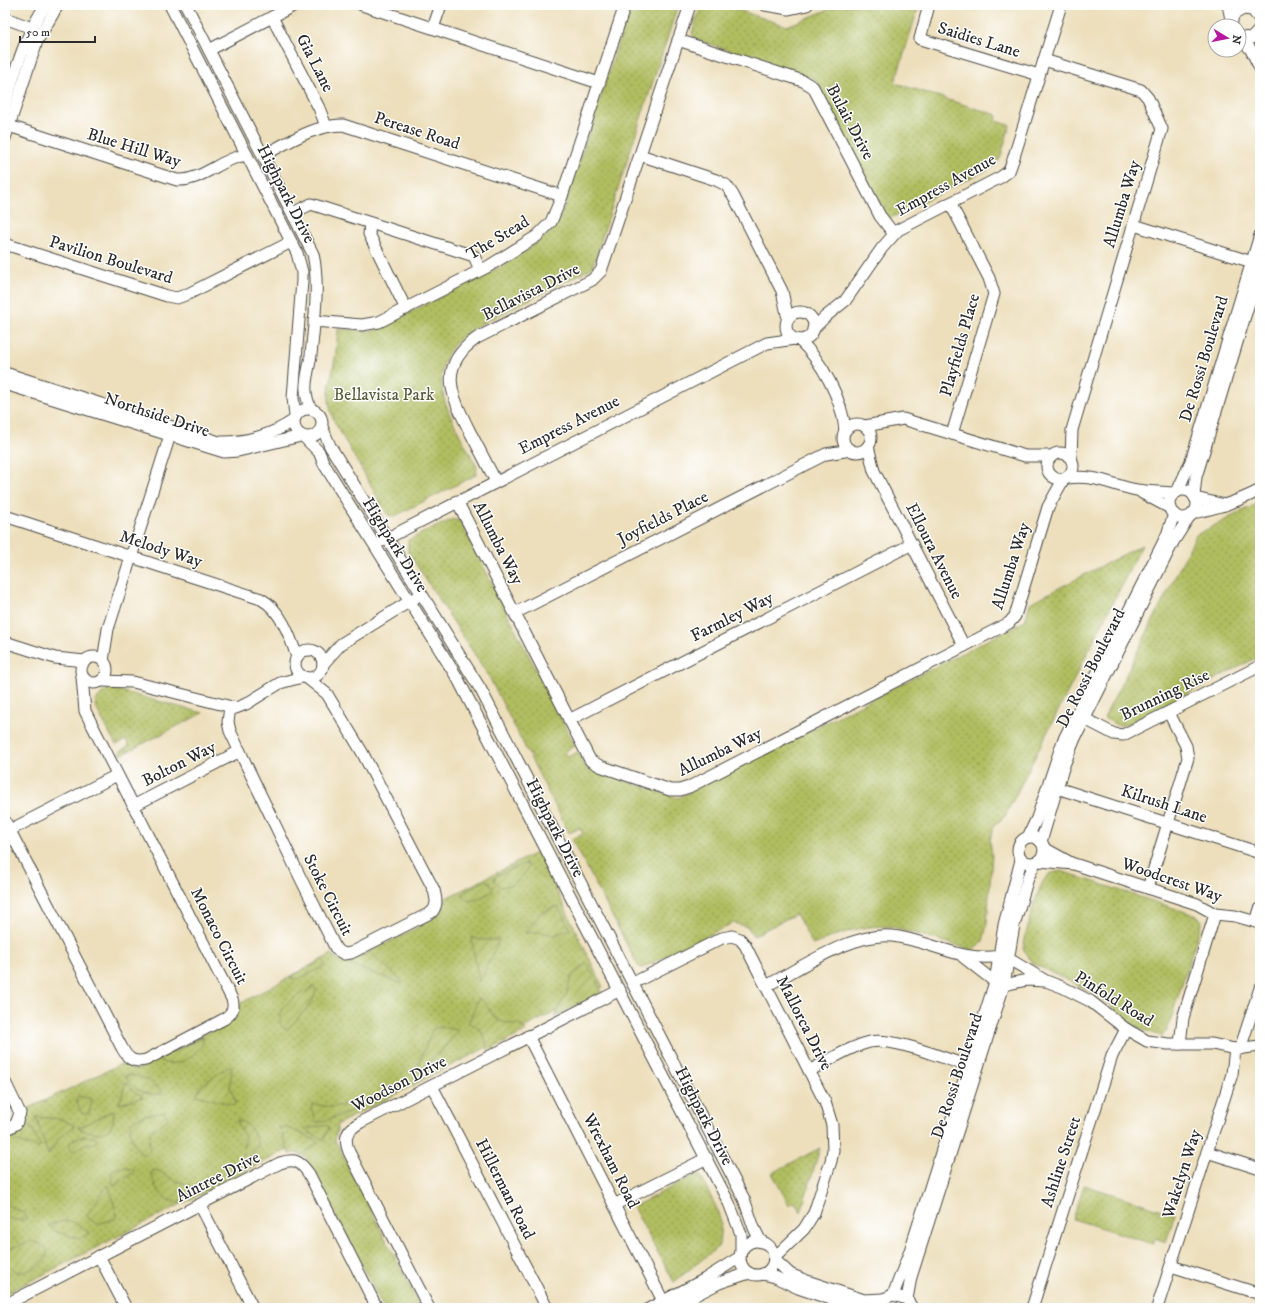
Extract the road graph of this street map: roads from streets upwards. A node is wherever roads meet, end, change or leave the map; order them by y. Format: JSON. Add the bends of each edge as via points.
{"nodes":[{"id":1,"x":46,"y":5,"type":"edge"},
{"id":2,"x":58,"y":5,"type":"edge"},
{"id":3,"x":170,"y":5,"type":"edge"},
{"id":4,"x":186,"y":5,"type":"edge"},
{"id":5,"x":295,"y":5,"type":"edge"},
{"id":6,"x":362,"y":5,"type":"edge"},
{"id":7,"x":441,"y":5,"type":"edge"},
{"id":8,"x":625,"y":5,"type":"edge"},
{"id":9,"x":690,"y":5,"type":"edge"},
{"id":10,"x":766,"y":5,"type":"edge"},
{"id":11,"x":807,"y":5,"type":"edge"},
{"id":12,"x":929,"y":5,"type":"edge"},
{"id":13,"x":1061,"y":5,"type":"edge"},
{"id":14,"x":1228,"y":5,"type":"edge"},
{"id":15,"x":1250,"y":8,"type":"edge"},
{"id":16,"x":272,"y":17,"type":"junction"},
{"id":17,"x":5,"y":18,"type":"edge"},
{"id":18,"x":1230,"y":18,"type":"edge"},
{"id":19,"x":1234,"y":18,"type":"edge"},
{"id":20,"x":1260,"y":19,"type":"edge"},
{"id":21,"x":32,"y":28,"type":"junction"},
{"id":22,"x":433,"y":28,"type":"junction"},
{"id":23,"x":1260,"y":30,"type":"edge"},
{"id":24,"x":1247,"y":38,"type":"edge"},
{"id":25,"x":678,"y":40,"type":"junction"},
{"id":26,"x":1260,"y":44,"type":"edge"},
{"id":27,"x":1247,"y":46,"type":"edge"},
{"id":28,"x":209,"y":50,"type":"junction"},
{"id":29,"x":1044,"y":60,"type":"junction"},
{"id":30,"x":1260,"y":68,"type":"edge"},
{"id":31,"x":1040,"y":76,"type":"junction"},
{"id":32,"x":599,"y":83,"type":"junction"},
{"id":33,"x":5,"y":104,"type":"edge"},
{"id":34,"x":9,"y":126,"type":"junction"},
{"id":35,"x":326,"y":126,"type":"junction"},
{"id":36,"x":5,"y":138,"type":"edge"},
{"id":37,"x":640,"y":154,"type":"junction"},
{"id":38,"x":247,"y":155,"type":"junction"},
{"id":39,"x":264,"y":155,"type":"junction"},
{"id":40,"x":562,"y":196,"type":"junction"},
{"id":41,"x":950,"y":203,"type":"junction"},
{"id":42,"x":293,"y":213,"type":"junction"},
{"id":43,"x":370,"y":223,"type":"junction"},
{"id":44,"x":1134,"y":225,"type":"junction"},
{"id":45,"x":894,"y":234,"type":"junction"},
{"id":46,"x":1260,"y":235,"type":"edge"},
{"id":47,"x":291,"y":242,"type":"junction"},
{"id":48,"x":5,"y":244,"type":"edge"},
{"id":49,"x":1256,"y":264,"type":"edge"},
{"id":50,"x":480,"y":270,"type":"junction"},
{"id":51,"x":782,"y":291,"type":"junction"},
{"id":52,"x":406,"y":308,"type":"junction"},
{"id":53,"x":837,"y":308,"type":"junction"},
{"id":54,"x":805,"y":313,"type":"junction"},
{"id":55,"x":314,"y":321,"type":"junction"},
{"id":56,"x":787,"y":321,"type":"junction"},
{"id":57,"x":812,"y":332,"type":"junction"},
{"id":58,"x":797,"y":339,"type":"junction"},
{"id":59,"x":767,"y":343,"type":"junction"},
{"id":60,"x":818,"y":360,"type":"junction"},
{"id":61,"x":5,"y":373,"type":"edge"},
{"id":62,"x":5,"y":384,"type":"edge"},
{"id":63,"x":840,"y":404,"type":"junction"},
{"id":64,"x":311,"y":409,"type":"junction"},
{"id":65,"x":294,"y":418,"type":"junction"},
{"id":66,"x":890,"y":421,"type":"junction"},
{"id":67,"x":863,"y":425,"type":"junction"},
{"id":68,"x":322,"y":427,"type":"junction"},
{"id":69,"x":1072,"y":430,"type":"junction"},
{"id":70,"x":171,"y":432,"type":"junction"},
{"id":71,"x":844,"y":432,"type":"junction"},
{"id":72,"x":952,"y":434,"type":"junction"},
{"id":73,"x":302,"y":436,"type":"junction"},
{"id":74,"x":869,"y":444,"type":"junction"},
{"id":75,"x":853,"y":451,"type":"junction"},
{"id":76,"x":826,"y":454,"type":"junction"},
{"id":77,"x":1054,"y":455,"type":"junction"},
{"id":78,"x":1025,"y":456,"type":"junction"},
{"id":79,"x":1072,"y":461,"type":"junction"},
{"id":80,"x":874,"y":471,"type":"junction"},
{"id":81,"x":1049,"y":474,"type":"junction"},
{"id":82,"x":1096,"y":478,"type":"junction"},
{"id":83,"x":1065,"y":479,"type":"junction"},
{"id":84,"x":496,"y":482,"type":"junction"},
{"id":85,"x":1136,"y":490,"type":"junction"},
{"id":86,"x":1260,"y":490,"type":"edge"},
{"id":87,"x":1176,"y":492,"type":"junction"},
{"id":88,"x":1195,"y":497,"type":"junction"},
{"id":89,"x":457,"y":502,"type":"junction"},
{"id":90,"x":1226,"y":505,"type":"junction"},
{"id":91,"x":1048,"y":507,"type":"junction"},
{"id":92,"x":1172,"y":511,"type":"junction"},
{"id":93,"x":1191,"y":515,"type":"junction"},
{"id":94,"x":5,"y":516,"type":"edge"},
{"id":95,"x":387,"y":538,"type":"junction"},
{"id":96,"x":912,"y":544,"type":"junction"},
{"id":97,"x":374,"y":546,"type":"junction"},
{"id":98,"x":131,"y":557,"type":"junction"},
{"id":99,"x":422,"y":593,"type":"junction"},
{"id":100,"x":410,"y":601,"type":"junction"},
{"id":101,"x":515,"y":613,"type":"junction"},
{"id":102,"x":108,"y":629,"type":"junction"},
{"id":103,"x":290,"y":636,"type":"junction"},
{"id":104,"x":5,"y":642,"type":"edge"},
{"id":105,"x":341,"y":644,"type":"junction"},
{"id":106,"x":964,"y":646,"type":"junction"},
{"id":107,"x":312,"y":650,"type":"junction"},
{"id":108,"x":55,"y":658,"type":"junction"},
{"id":109,"x":87,"y":659,"type":"junction"},
{"id":110,"x":296,"y":660,"type":"junction"},
{"id":111,"x":104,"y":663,"type":"junction"},
{"id":112,"x":322,"y":666,"type":"junction"},
{"id":113,"x":1260,"y":666,"type":"edge"},
{"id":114,"x":82,"y":676,"type":"junction"},
{"id":115,"x":305,"y":678,"type":"junction"},
{"id":116,"x":100,"y":682,"type":"junction"},
{"id":117,"x":133,"y":682,"type":"junction"},
{"id":118,"x":280,"y":683,"type":"junction"},
{"id":119,"x":327,"y":694,"type":"junction"},
{"id":120,"x":84,"y":704,"type":"junction"},
{"id":121,"x":230,"y":707,"type":"junction"},
{"id":122,"x":1169,"y":713,"type":"junction"},
{"id":123,"x":1085,"y":719,"type":"junction"},
{"id":124,"x":569,"y":720,"type":"junction"},
{"id":125,"x":240,"y":751,"type":"junction"},
{"id":126,"x":117,"y":775,"type":"junction"},
{"id":127,"x":1057,"y":788,"type":"junction"},
{"id":128,"x":133,"y":806,"type":"junction"},
{"id":129,"x":1168,"y":823,"type":"junction"},
{"id":130,"x":7,"y":826,"type":"edge"},
{"id":131,"x":1028,"y":837,"type":"junction"},
{"id":132,"x":1043,"y":845,"type":"junction"},
{"id":133,"x":1260,"y":853,"type":"edge"},
{"id":134,"x":1021,"y":860,"type":"junction"},
{"id":135,"x":1037,"y":862,"type":"junction"},
{"id":136,"x":1074,"y":864,"type":"junction"},
{"id":137,"x":1148,"y":888,"type":"junction"},
{"id":138,"x":1260,"y":909,"type":"edge"},
{"id":139,"x":1215,"y":914,"type":"junction"},
{"id":140,"x":1258,"y":923,"type":"edge"},
{"id":141,"x":957,"y":954,"type":"junction"},
{"id":142,"x":1005,"y":957,"type":"junction"},
{"id":143,"x":1046,"y":981,"type":"junction"},
{"id":144,"x":633,"y":983,"type":"junction"},
{"id":145,"x":1000,"y":983,"type":"junction"},
{"id":146,"x":766,"y":986,"type":"junction"},
{"id":147,"x":1260,"y":988,"type":"edge"},
{"id":148,"x":620,"y":990,"type":"junction"},
{"id":149,"x":1126,"y":1029,"type":"junction"},
{"id":150,"x":528,"y":1036,"type":"junction"},
{"id":151,"x":1180,"y":1044,"type":"junction"},
{"id":152,"x":1260,"y":1046,"type":"edge"},
{"id":153,"x":1238,"y":1049,"type":"junction"},
{"id":154,"x":969,"y":1066,"type":"junction"},
{"id":155,"x":809,"y":1071,"type":"junction"},
{"id":156,"x":5,"y":1082,"type":"edge"},
{"id":157,"x":432,"y":1086,"type":"junction"},
{"id":158,"x":5,"y":1130,"type":"edge"},
{"id":159,"x":1207,"y":1152,"type":"junction"},
{"id":160,"x":707,"y":1158,"type":"junction"},
{"id":161,"x":1260,"y":1169,"type":"edge"},
{"id":162,"x":200,"y":1205,"type":"junction"},
{"id":163,"x":614,"y":1205,"type":"junction"},
{"id":164,"x":798,"y":1236,"type":"junction"},
{"id":165,"x":765,"y":1244,"type":"junction"},
{"id":166,"x":740,"y":1255,"type":"junction"},
{"id":167,"x":99,"y":1256,"type":"junction"},
{"id":168,"x":774,"y":1259,"type":"junction"},
{"id":169,"x":1171,"y":1266,"type":"junction"},
{"id":170,"x":749,"y":1273,"type":"junction"},
{"id":171,"x":763,"y":1274,"type":"junction"},
{"id":172,"x":1260,"y":1294,"type":"edge"},
{"id":173,"x":884,"y":1301,"type":"edge"},
{"id":174,"x":910,"y":1304,"type":"edge"},
{"id":175,"x":5,"y":1305,"type":"edge"},
{"id":176,"x":667,"y":1305,"type":"edge"},
{"id":177,"x":126,"y":1308,"type":"edge"},
{"id":178,"x":253,"y":1308,"type":"edge"},
{"id":179,"x":377,"y":1308,"type":"edge"},
{"id":180,"x":428,"y":1308,"type":"edge"},
{"id":181,"x":547,"y":1308,"type":"edge"},
{"id":182,"x":650,"y":1308,"type":"edge"},
{"id":183,"x":858,"y":1308,"type":"edge"},
{"id":184,"x":1032,"y":1308,"type":"edge"},
{"id":185,"x":1157,"y":1308,"type":"edge"}],
"edges":[{"from":1,"to":21,"type":"street"},
{"from":2,"to":34,"type":"street","via":[[37,41]]},
{"from":3,"to":38,"type":"street","name":"Highpark Drive"},
{"from":4,"to":28,"type":"street","name":"Highpark Drive"},
{"from":5,"to":16,"type":"street"},
{"from":6,"to":22,"type":"street"},
{"from":7,"to":22,"type":"street"},
{"from":8,"to":32,"type":"street","name":"The Stead"},
{"from":9,"to":25,"type":"street","name":"Bellavista Drive"},
{"from":10,"to":11,"type":"street","via":[[789,9]]},
{"from":12,"to":31,"type":"street","name":"Saidies Lane","via":[[920,39]]},
{"from":13,"to":29,"type":"street","name":"Empress Avenue"},
{"from":14,"to":18,"type":"street"},
{"from":15,"to":19,"type":"street","via":[[1239,10]]},
{"from":15,"to":20,"type":"street"},
{"from":16,"to":28,"type":"street"},
{"from":16,"to":35,"type":"street","name":"Gia Lane"},
{"from":17,"to":21,"type":"street"},
{"from":21,"to":33,"type":"street"},
{"from":22,"to":32,"type":"street"},
{"from":23,"to":24,"type":"street","via":[[1252,38]]},
{"from":23,"to":26,"type":"street"},
{"from":25,"to":37,"type":"street","name":"Bellavista Drive"},
{"from":25,"to":45,"type":"street","name":"Bulait Drive","via":[[803,81],[813,87],[880,216]]},
{"from":27,"to":30,"type":"street"},
{"from":28,"to":39,"type":"street","name":"Highpark Drive"},
{"from":29,"to":31,"type":"street","name":"Empress Avenue"},
{"from":29,"to":44,"type":"street","name":"Allumba Way","via":[[1136,88],[1148,98],[1160,121],[1162,134]]},
{"from":31,"to":41,"type":"street","name":"Empress Avenue","via":[[1009,170],[1001,177]]},
{"from":32,"to":40,"type":"street","name":"The Stead"},
{"from":34,"to":36,"type":"street"},
{"from":34,"to":38,"type":"street","name":"Blue Hill Way","via":[[177,180],[191,179],[232,158]]},
{"from":35,"to":39,"type":"street","name":"Perease Road"},
{"from":35,"to":40,"type":"street","name":"Perease Road","via":[[352,127]]},
{"from":37,"to":51,"type":"street","via":[[726,185]]},
{"from":37,"to":84,"type":"street","name":"Bellavista Drive","via":[[604,265],[597,276],[477,338],[457,358],[451,377],[453,396]]},
{"from":38,"to":47,"type":"street","name":"Highpark Drive"},
{"from":39,"to":42,"type":"street","name":"Highpark Drive"},
{"from":40,"to":50,"type":"street","name":"The Stead","via":[[545,230],[518,249]]},
{"from":41,"to":45,"type":"street","name":"Empress Avenue"},
{"from":41,"to":72,"type":"street","name":"Playfields Place","via":[[989,278],[994,294]]},
{"from":42,"to":43,"type":"street","via":[[311,204]]},
{"from":42,"to":55,"type":"street","name":"Highpark Drive","via":[[309,244],[315,264]]},
{"from":43,"to":50,"type":"street","via":[[474,256]]},
{"from":43,"to":52,"type":"street","via":[[368,234]]},
{"from":44,"to":49,"type":"street"},
{"from":44,"to":69,"type":"street","name":"Allumba Way"},
{"from":45,"to":53,"type":"street","name":"Empress Avenue","via":[[845,301]]},
{"from":46,"to":49,"type":"street","name":"De Rossi Boulevard"},
{"from":47,"to":48,"type":"street","name":"Pavilion Boulevard","via":[[177,298]]},
{"from":47,"to":65,"type":"street","name":"Highpark Drive","via":[[302,272],[293,398]]},
{"from":49,"to":87,"type":"street","name":"De Rossi Boulevard","via":[[1191,460]]},
{"from":49,"to":88,"type":"street","name":"De Rossi Boulevard","via":[[1198,472]]},
{"from":50,"to":52,"type":"street","name":"The Stead"},
{"from":51,"to":54,"type":"street","via":[[792,304]]},
{"from":51,"to":56,"type":"street"},
{"from":52,"to":55,"type":"street","name":"The Stead","via":[[368,325]]},
{"from":53,"to":54,"type":"street"},
{"from":53,"to":57,"type":"street","name":"Empress Avenue"},
{"from":54,"to":56,"type":"street","via":[[795,313]]},
{"from":54,"to":57,"type":"street","via":[[813,321]]},
{"from":55,"to":64,"type":"street","name":"Highpark Drive","via":[[305,388]]},
{"from":56,"to":58,"type":"street","via":[[788,332]]},
{"from":56,"to":59,"type":"street","name":"Empress Avenue"},
{"from":57,"to":58,"type":"street","via":[[804,339]]},
{"from":57,"to":60,"type":"street"},
{"from":58,"to":59,"type":"street","name":"Empress Avenue"},
{"from":58,"to":60,"type":"street"},
{"from":59,"to":84,"type":"street","name":"Empress Avenue"},
{"from":60,"to":63,"type":"street"},
{"from":61,"to":70,"type":"street","name":"Northside Drive"},
{"from":62,"to":70,"type":"street","name":"Northside Drive"},
{"from":63,"to":67,"type":"street"},
{"from":63,"to":71,"type":"street"},
{"from":64,"to":65,"type":"street","via":[[302,410]]},
{"from":64,"to":68,"type":"street","via":[[321,418]]},
{"from":65,"to":70,"type":"street","name":"Northside Drive","via":[[274,431],[228,442]]},
{"from":65,"to":73,"type":"street","via":[[294,429]]},
{"from":66,"to":67,"type":"street"},
{"from":66,"to":72,"type":"street","via":[[903,419]]},
{"from":66,"to":74,"type":"street"},
{"from":67,"to":71,"type":"street","via":[[852,424]]},
{"from":67,"to":74,"type":"street","via":[[870,433]]},
{"from":68,"to":73,"type":"street","via":[[317,434],[308,438]]},
{"from":68,"to":95,"type":"street","name":"Highpark Drive","via":[[330,446]]},
{"from":69,"to":77,"type":"street","name":"Allumba Way"},
{"from":69,"to":79,"type":"street","name":"Allumba Way"},
{"from":70,"to":73,"type":"street","name":"Northside Drive","via":[[224,452]]},
{"from":70,"to":98,"type":"street"},
{"from":71,"to":75,"type":"street","via":[[844,443]]},
{"from":71,"to":76,"type":"street","name":"Joyfields Place"},
{"from":72,"to":78,"type":"street"},
{"from":73,"to":97,"type":"street","name":"Highpark Drive","via":[[319,452]]},
{"from":74,"to":75,"type":"street","via":[[865,449]]},
{"from":74,"to":80,"type":"street","name":"Elloura Avenue"},
{"from":75,"to":76,"type":"street","name":"Joyfields Place"},
{"from":75,"to":80,"type":"street","name":"Elloura Avenue"},
{"from":76,"to":101,"type":"street","name":"Joyfields Place"},
{"from":77,"to":78,"type":"street"},
{"from":77,"to":79,"type":"street","via":[[1064,454]]},
{"from":77,"to":81,"type":"street","via":[[1048,463]]},
{"from":78,"to":81,"type":"street"},
{"from":79,"to":82,"type":"street"},
{"from":79,"to":83,"type":"street","via":[[1072,471]]},
{"from":80,"to":96,"type":"street","name":"Elloura Avenue"},
{"from":81,"to":83,"type":"street","via":[[1058,480]]},
{"from":81,"to":91,"type":"street","name":"Allumba Way"},
{"from":82,"to":83,"type":"street","via":[[1081,476]]},
{"from":82,"to":85,"type":"street"},
{"from":83,"to":91,"type":"street","name":"Allumba Way"},
{"from":84,"to":89,"type":"street","name":"Empress Avenue"},
{"from":85,"to":87,"type":"street"},
{"from":85,"to":92,"type":"street"},
{"from":86,"to":90,"type":"street"},
{"from":87,"to":88,"type":"street","via":[[1186,490]]},
{"from":87,"to":92,"type":"street","via":[[1170,500]]},
{"from":88,"to":90,"type":"street"},
{"from":88,"to":93,"type":"street","via":[[1197,506]]},
{"from":89,"to":95,"type":"street","name":"Empress Avenue"},
{"from":89,"to":101,"type":"street","name":"Allumba Way"},
{"from":90,"to":93,"type":"street"},
{"from":91,"to":106,"type":"street","name":"Allumba Way","via":[[1015,616],[1006,625]]},
{"from":92,"to":93,"type":"street","via":[[1181,518]]},
{"from":92,"to":131,"type":"street","name":"De Rossi Boulevard","via":[[1167,535],[1063,741]]},
{"from":93,"to":123,"type":"street","name":"De Rossi Boulevard","via":[[1173,542]]},
{"from":94,"to":98,"type":"street","name":"Melody Way"},
{"from":95,"to":97,"type":"street","name":"Empress Avenue"},
{"from":95,"to":99,"type":"street","name":"Highpark Drive"},
{"from":96,"to":106,"type":"street","name":"Elloura Avenue"},
{"from":96,"to":124,"type":"street","name":"Farmley Way"},
{"from":97,"to":100,"type":"street","name":"Highpark Drive"},
{"from":98,"to":102,"type":"street"},
{"from":98,"to":103,"type":"street","name":"Melody Way","via":[[261,599],[272,607]]},
{"from":99,"to":100,"type":"street"},
{"from":99,"to":144,"type":"street","name":"Highpark Drive","via":[[481,690]]},
{"from":100,"to":105,"type":"street"},
{"from":100,"to":148,"type":"street","name":"Highpark Drive","via":[[458,679]]},
{"from":101,"to":124,"type":"street","name":"Allumba Way"},
{"from":102,"to":109,"type":"street"},
{"from":102,"to":111,"type":"street"},
{"from":103,"to":107,"type":"street","name":"Melody Way"},
{"from":103,"to":110,"type":"street","name":"Melody Way"},
{"from":104,"to":108,"type":"street"},
{"from":105,"to":107,"type":"street"},
{"from":105,"to":112,"type":"street"},
{"from":106,"to":124,"type":"street","name":"Allumba Way","via":[[680,790],[670,790],[594,763]]},
{"from":107,"to":110,"type":"street","via":[[303,651]]},
{"from":107,"to":112,"type":"street","via":[[320,656]]},
{"from":108,"to":109,"type":"street"},
{"from":108,"to":114,"type":"street"},
{"from":109,"to":111,"type":"street","via":[[96,657]]},
{"from":109,"to":114,"type":"street","via":[[81,668]]},
{"from":110,"to":115,"type":"street","via":[[297,672]]},
{"from":110,"to":118,"type":"street"},
{"from":111,"to":116,"type":"street","via":[[106,673]]},
{"from":111,"to":117,"type":"street"},
{"from":112,"to":115,"type":"street","via":[[316,676]]},
{"from":112,"to":119,"type":"street","name":"Stoke Circuit"},
{"from":113,"to":122,"type":"street","name":"Brunning Rise"},
{"from":114,"to":116,"type":"street","via":[[89,682]]},
{"from":114,"to":120,"type":"street","name":"Monaco Circuit"},
{"from":115,"to":118,"type":"street"},
{"from":115,"to":119,"type":"street","name":"Stoke Circuit"},
{"from":116,"to":117,"type":"street"},
{"from":116,"to":120,"type":"street"},
{"from":117,"to":121,"type":"street"},
{"from":118,"to":121,"type":"street","via":[[241,706]]},
{"from":119,"to":125,"type":"street","name":"Stoke Circuit","via":[[362,752],[434,890],[436,905],[432,912],[358,950],[347,954],[340,952],[306,891]]},
{"from":120,"to":126,"type":"street","name":"Monaco Circuit","via":[[85,711]]},
{"from":121,"to":125,"type":"street","name":"Stoke Circuit","via":[[228,727]]},
{"from":122,"to":123,"type":"street","name":"Brunning Rise","via":[[1123,735],[1114,734]]},
{"from":122,"to":129,"type":"street","via":[[1186,746],[1188,758]]},
{"from":123,"to":127,"type":"street","name":"De Rossi Boulevard","via":[[1068,752]]},
{"from":125,"to":128,"type":"street","name":"Bolton Way"},
{"from":126,"to":128,"type":"street","name":"Monaco Circuit"},
{"from":126,"to":130,"type":"street"},
{"from":127,"to":129,"type":"street","name":"Kilrush Lane"},
{"from":127,"to":132,"type":"street","name":"De Rossi Boulevard"},
{"from":128,"to":130,"type":"street","name":"Monaco Circuit","via":[[234,1005],[231,1014],[224,1019],[146,1060],[139,1061],[125,1054]]},
{"from":129,"to":133,"type":"street","name":"Kilrush Lane"},
{"from":129,"to":137,"type":"street"},
{"from":131,"to":132,"type":"street","via":[[1035,838]]},
{"from":131,"to":134,"type":"street","via":[[1021,842],[1018,849]]},
{"from":132,"to":135,"type":"street","via":[[1044,855]]},
{"from":132,"to":136,"type":"street","name":"Woodcrest Way"},
{"from":134,"to":135,"type":"street","via":[[1028,864]]},
{"from":134,"to":142,"type":"street","name":"De Rossi Boulevard","via":[[1004,925]]},
{"from":135,"to":136,"type":"street","name":"Woodcrest Way"},
{"from":135,"to":142,"type":"street","name":"De Rossi Boulevard","via":[[1018,911]]},
{"from":136,"to":137,"type":"street","name":"Woodcrest Way"},
{"from":137,"to":139,"type":"street","name":"Woodcrest Way","via":[[1197,904]]},
{"from":138,"to":140,"type":"street"},
{"from":139,"to":140,"type":"street","name":"Woodcrest Way","via":[[1235,916]]},
{"from":139,"to":151,"type":"street","via":[[1183,1018]]},
{"from":141,"to":142,"type":"street","via":[[980,958]]},
{"from":141,"to":145,"type":"street"},
{"from":141,"to":146,"type":"street","via":[[902,937],[870,937],[846,945]]},
{"from":142,"to":143,"type":"street","name":"Pinfold Road"},
{"from":142,"to":145,"type":"street","name":"De Rossi Boulevard"},
{"from":143,"to":145,"type":"street","name":"Pinfold Road"},
{"from":143,"to":149,"type":"street","name":"Pinfold Road","via":[[1090,1001]]},
{"from":144,"to":146,"type":"street","name":"Mallorca Drive","via":[[722,938],[732,936],[743,942]]},
{"from":144,"to":165,"type":"street","name":"Highpark Drive","via":[[744,1199],[754,1228]]},
{"from":145,"to":154,"type":"street","name":"De Rossi Boulevard"},
{"from":145,"to":174,"type":"street","name":"De Rossi Boulevard","via":[[911,1277]]},
{"from":146,"to":155,"type":"street","name":"Mallorca Drive"},
{"from":147,"to":153,"type":"street","name":"Wakelyn Way"},
{"from":148,"to":150,"type":"street","name":"Woodson Drive"},
{"from":148,"to":160,"type":"street","name":"Highpark Drive"},
{"from":149,"to":151,"type":"street","name":"Pinfold Road","via":[[1147,1041]]},
{"from":149,"to":184,"type":"street","name":"Ashline Street","via":[[1112,1056]]},
{"from":150,"to":157,"type":"street","name":"Woodson Drive"},
{"from":150,"to":163,"type":"street","name":"Wrexham Road"},
{"from":151,"to":153,"type":"street","name":"Pinfold Road","via":[[1212,1044]]},
{"from":152,"to":153,"type":"street","name":"Pinfold Road"},
{"from":153,"to":159,"type":"street","name":"Wakelyn Way"},
{"from":154,"to":155,"type":"street","via":[[901,1045],[876,1042],[860,1045]]},
{"from":154,"to":173,"type":"street","name":"De Rossi Boulevard","via":[[910,1251]]},
{"from":155,"to":164,"type":"street","name":"Mallorca Drive","via":[[829,1112],[833,1150],[814,1213]]},
{"from":156,"to":158,"type":"street","via":[[20,1113],[16,1124]]},
{"from":157,"to":180,"type":"street","name":"Woodson Drive","via":[[351,1128],[346,1139],[349,1152]]},
{"from":157,"to":181,"type":"street","name":"Hillerman Road"},
{"from":159,"to":161,"type":"street"},
{"from":159,"to":169,"type":"street","name":"Wakelyn Way"},
{"from":160,"to":163,"type":"street"},
{"from":160,"to":166,"type":"street","name":"Highpark Drive","via":[[738,1223],[742,1240]]},
{"from":162,"to":167,"type":"street","name":"Aintree Drive"},
{"from":162,"to":178,"type":"street"},
{"from":162,"to":179,"type":"street","name":"Aintree Drive","via":[[280,1163],[298,1161],[309,1174]]},
{"from":163,"to":176,"type":"street","name":"Wrexham Road"},
{"from":164,"to":165,"type":"street","name":"Mallorca Drive","via":[[783,1243]]},
{"from":164,"to":168,"type":"street","name":"Mallorca Drive"},
{"from":165,"to":166,"type":"street","via":[[751,1242],[743,1248]]},
{"from":165,"to":168,"type":"street"},
{"from":166,"to":170,"type":"street","via":[[742,1267]]},
{"from":166,"to":176,"type":"street"},
{"from":167,"to":175,"type":"street","name":"Aintree Drive"},
{"from":167,"to":177,"type":"street"},
{"from":168,"to":171,"type":"street","via":[[770,1268]]},
{"from":168,"to":173,"type":"street","via":[[790,1274],[807,1281],[864,1300]]},
{"from":169,"to":172,"type":"street"},
{"from":169,"to":185,"type":"street","name":"Wakelyn Way"},
{"from":170,"to":171,"type":"street"},
{"from":170,"to":176,"type":"street"},
{"from":171,"to":183,"type":"street"},
{"from":173,"to":174,"type":"street"},
{"from":176,"to":182,"type":"street"}]}
